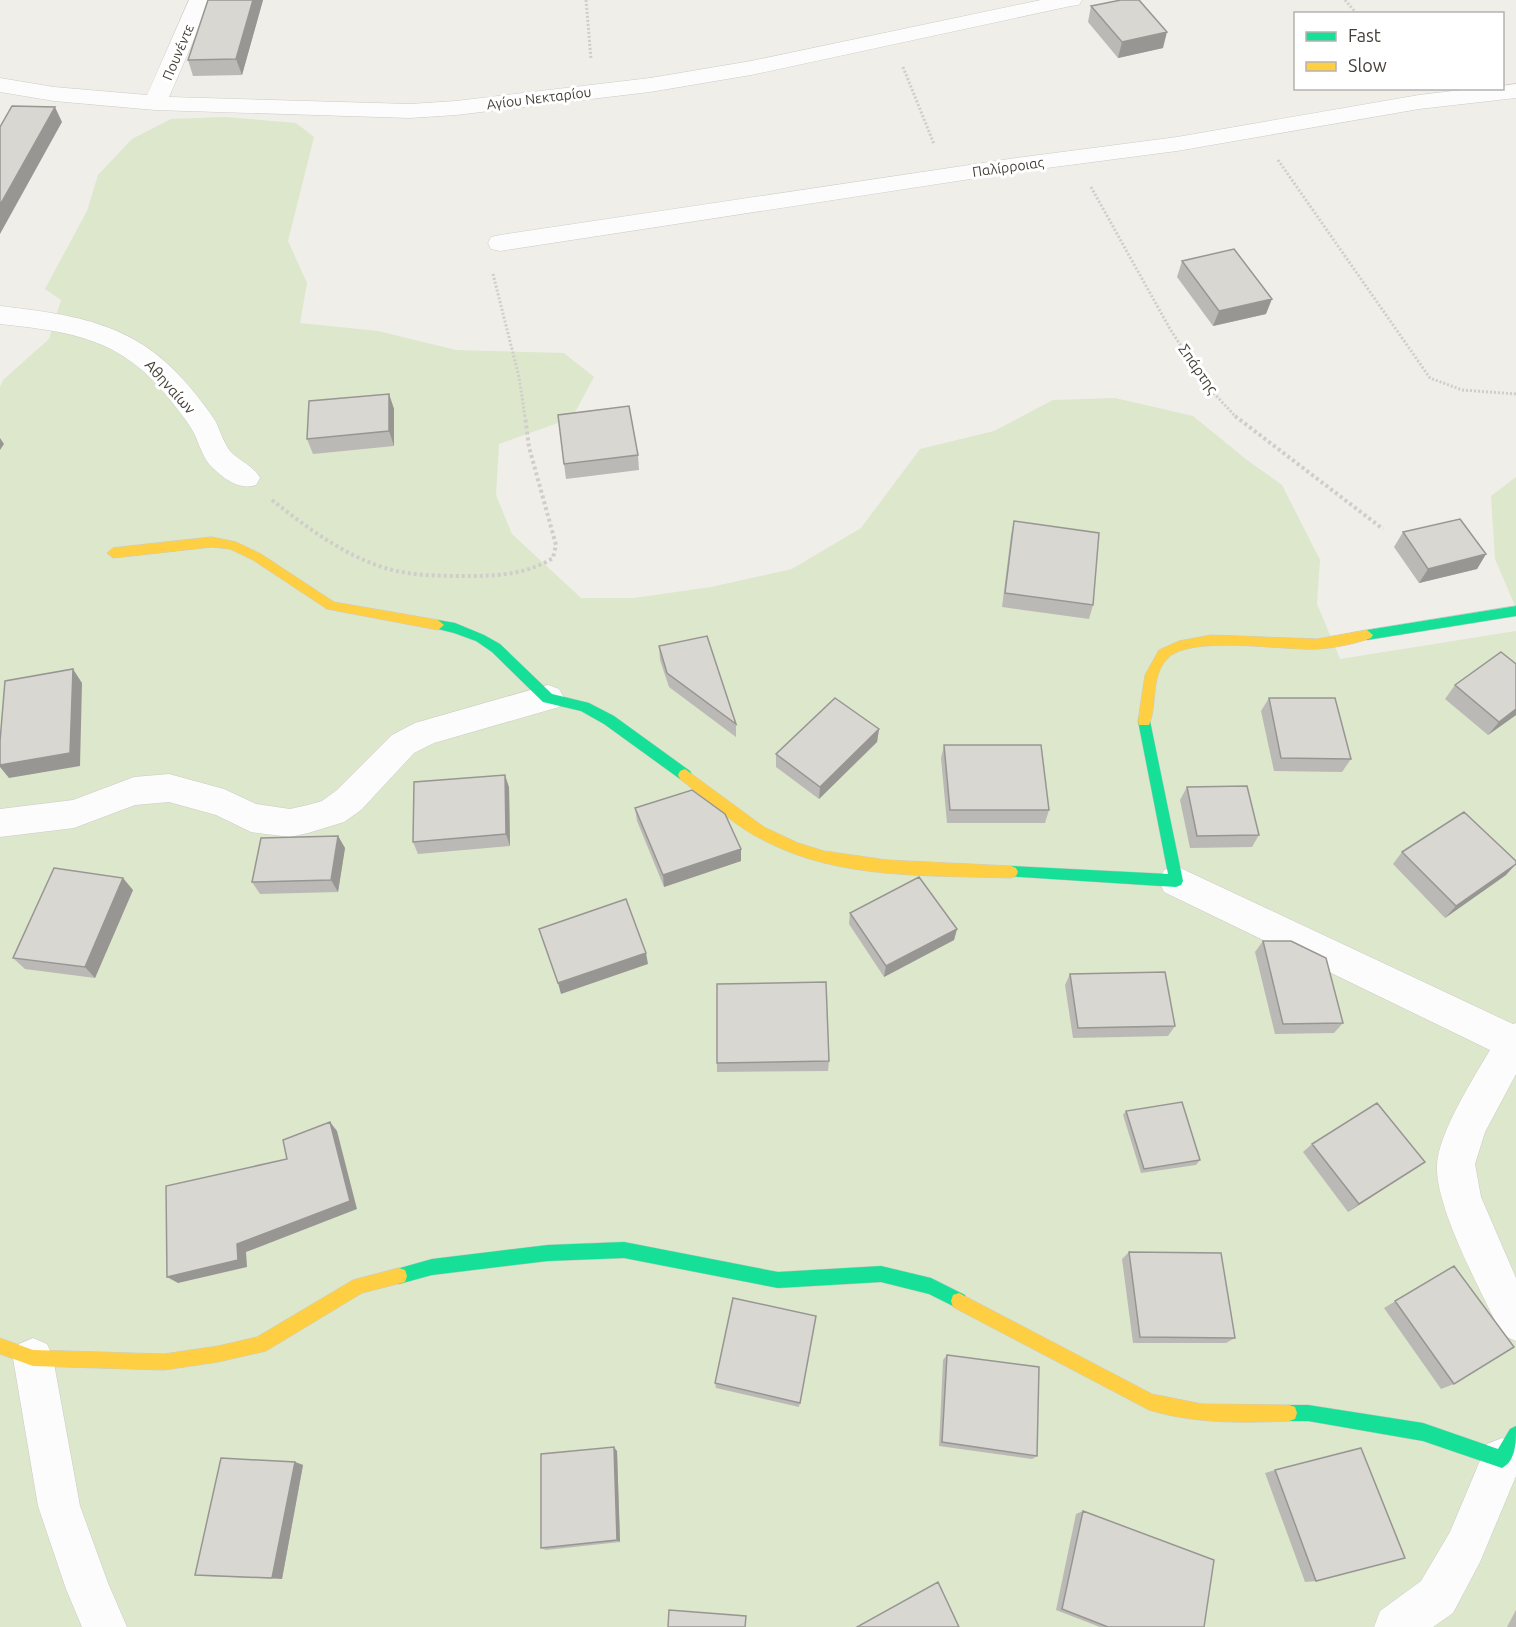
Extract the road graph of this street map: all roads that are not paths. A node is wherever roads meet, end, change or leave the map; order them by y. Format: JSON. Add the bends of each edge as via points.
{"nodes":[{"id":1,"x":200,"y":0,"type":"edge"},
{"id":2,"x":1071,"y":0,"type":"edge"},
{"id":3,"x":0,"y":86,"type":"edge"},
{"id":4,"x":1516,"y":91,"type":"edge"},
{"id":5,"x":155,"y":103,"type":"junction"},
{"id":6,"x":500,"y":243,"type":"road end"},
{"id":7,"x":0,"y":315,"type":"edge"},
{"id":8,"x":246,"y":478,"type":"road end"},
{"id":9,"x":113,"y":553,"type":"dead end"},
{"id":10,"x":1513,"y":617,"type":"edge"},
{"id":11,"x":548,"y":698,"type":"junction"},
{"id":12,"x":0,"y":823,"type":"edge"},
{"id":13,"x":1176,"y":882,"type":"junction"},
{"id":14,"x":1515,"y":1042,"type":"edge"},
{"id":15,"x":1516,"y":1321,"type":"edge"},
{"id":16,"x":16,"y":1352,"type":"edge"},
{"id":17,"x":1509,"y":1447,"type":"edge"},
{"id":18,"x":105,"y":1627,"type":"edge"},
{"id":19,"x":1396,"y":1627,"type":"edge"}],
"edges":[{"from":1,"to":5,"type":"street","name":"Πουνέντε"},
{"from":2,"to":5,"type":"street","name":"Αγίου Νεκταρίου","via":[[751,68],[512,102],[410,111]]},
{"from":3,"to":5,"type":"street","name":"Αγίου Νεκταρίου"},
{"from":4,"to":6,"type":"street","name":"Παλίρροιας","via":[[1419,102],[1177,144]]},
{"from":7,"to":8,"type":"street","name":"Αθηναίων","via":[[61,322],[107,335],[150,361],[203,424],[219,457]]},
{"from":9,"to":11,"type":"street","via":[[212,542],[232,545],[331,606],[455,628],[480,638],[496,648]]},
{"from":10,"to":13,"type":"street","via":[[1425,624],[1317,644],[1211,640],[1183,645],[1163,654],[1149,679],[1143,718]]},
{"from":11,"to":12,"type":"street","via":[[426,732],[403,744],[332,812],[290,824],[251,818],[224,802],[169,788],[134,790],[74,814]]},
{"from":11,"to":13,"type":"street","via":[[584,707],[609,720],[769,837],[806,852],[872,865]]},
{"from":13,"to":14,"type":"street"},
{"from":14,"to":15,"type":"street","via":[[1464,1136],[1455,1164],[1460,1193]]},
{"from":16,"to":17,"type":"street","via":[[164,1362],[218,1354],[260,1345],[359,1286],[391,1277],[432,1267],[548,1253],[624,1250],[778,1280],[881,1274],[931,1286],[1149,1402],[1176,1411],[1308,1413]]},
{"from":16,"to":18,"type":"street","via":[[59,1506]]},
{"from":17,"to":19,"type":"street","via":[[1465,1547],[1437,1597]]}]}
